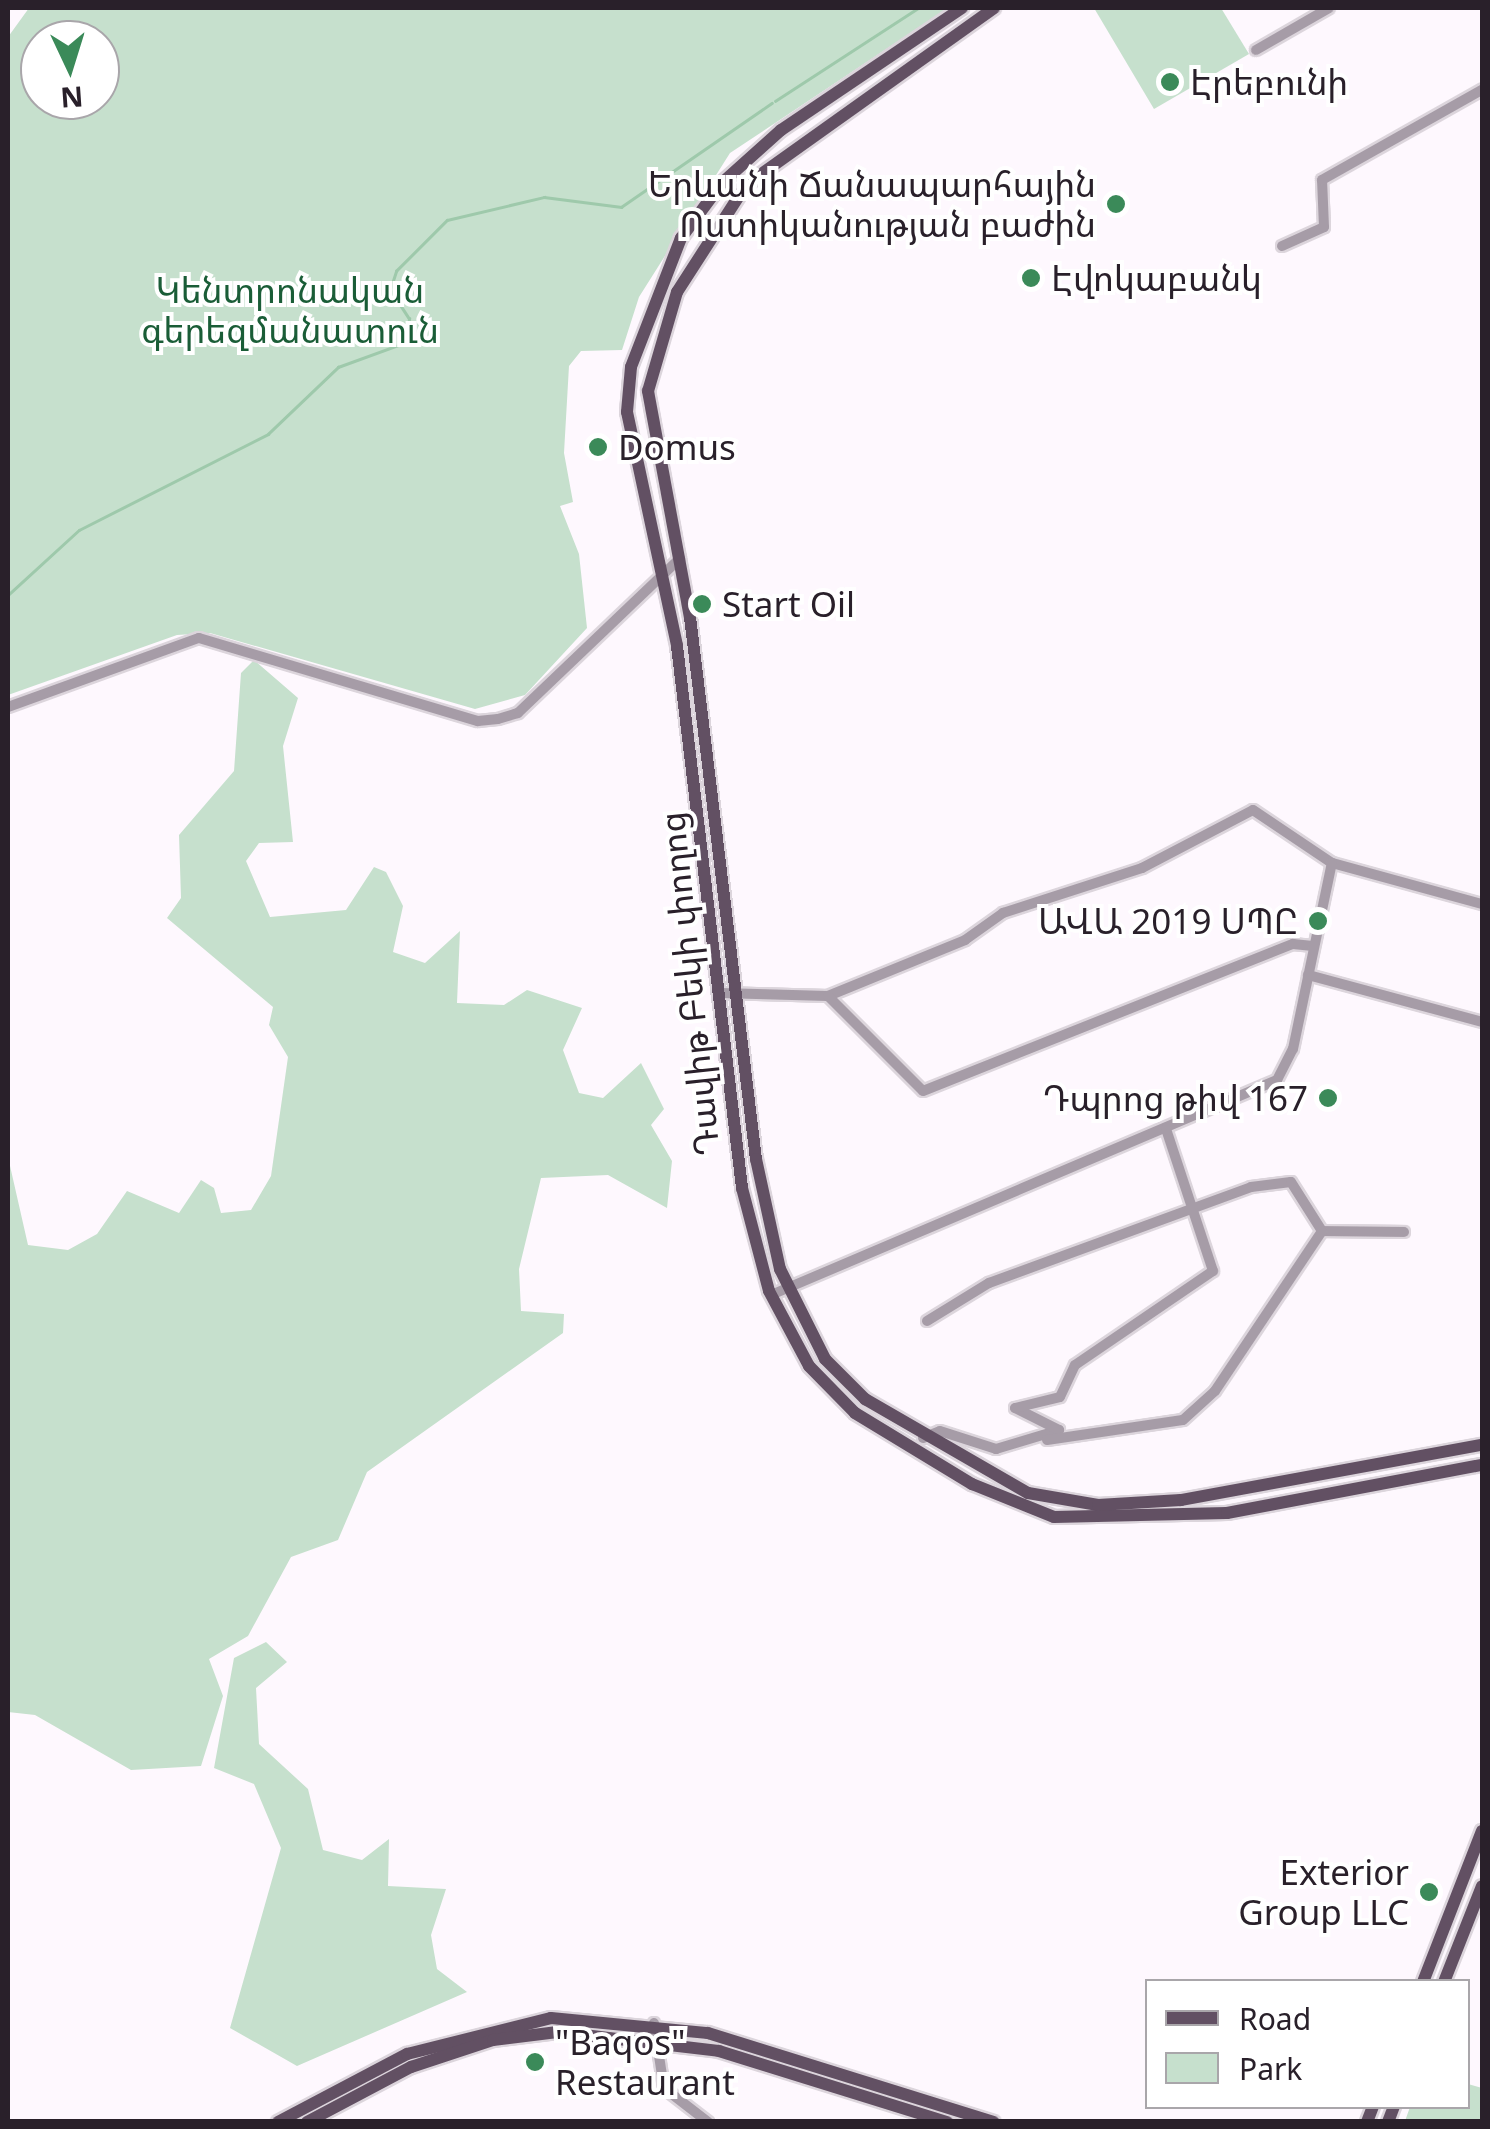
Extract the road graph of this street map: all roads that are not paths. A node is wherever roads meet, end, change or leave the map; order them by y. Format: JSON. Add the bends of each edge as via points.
{"nodes":[{"id":1,"x":962,"y":8,"type":"edge"},
{"id":2,"x":994,"y":8,"type":"edge"},
{"id":3,"x":1328,"y":8,"type":"edge"},
{"id":4,"x":1256,"y":50,"type":"dead end"},
{"id":5,"x":1482,"y":90,"type":"edge"},
{"id":6,"x":1282,"y":246,"type":"dead end"},
{"id":7,"x":680,"y":558,"type":"junction"},
{"id":8,"x":664,"y":572,"type":"junction"},
{"id":9,"x":8,"y":707,"type":"edge"},
{"id":10,"x":1332,"y":863,"type":"junction"},
{"id":11,"x":1482,"y":904,"type":"edge"},
{"id":12,"x":1312,"y":946,"type":"junction"},
{"id":13,"x":1308,"y":974,"type":"junction"},
{"id":14,"x":738,"y":989,"type":"junction"},
{"id":15,"x":721,"y":992,"type":"junction"},
{"id":16,"x":828,"y":996,"type":"junction"},
{"id":17,"x":1482,"y":1022,"type":"edge"},
{"id":18,"x":1166,"y":1129,"type":"junction"},
{"id":19,"x":1197,"y":1208,"type":"junction"},
{"id":20,"x":1322,"y":1231,"type":"junction"},
{"id":21,"x":1404,"y":1232,"type":"dead end"},
{"id":22,"x":786,"y":1288,"type":"junction"},
{"id":23,"x":771,"y":1295,"type":"junction"},
{"id":24,"x":927,"y":1322,"type":"dead end"},
{"id":25,"x":922,"y":1438,"type":"junction"},
{"id":26,"x":1041,"y":1440,"type":"junction"},
{"id":27,"x":1482,"y":1445,"type":"edge"},
{"id":28,"x":1482,"y":1465,"type":"edge"},
{"id":29,"x":1482,"y":1831,"type":"edge"},
{"id":30,"x":1482,"y":1886,"type":"edge"},
{"id":31,"x":1424,"y":1979,"type":"edge"},
{"id":32,"x":1445,"y":1979,"type":"edge"},
{"id":33,"x":654,"y":2023,"type":"junction"},
{"id":34,"x":652,"y":2040,"type":"junction"},
{"id":35,"x":985,"y":2120,"type":"edge"},
{"id":36,"x":278,"y":2122,"type":"edge"},
{"id":37,"x":307,"y":2122,"type":"edge"},
{"id":38,"x":708,"y":2122,"type":"edge"},
{"id":39,"x":947,"y":2122,"type":"edge"}],
"edges":[{"from":1,"to":8,"type":"main road","name":"Դավիթ Բեկի փողոց","via":[[762,144],[681,238],[643,326],[627,402]]},
{"from":2,"to":7,"type":"main road","name":"Դավիթ Բեկի փողոց","via":[[780,152],[711,226],[677,292],[648,391],[649,434]]},
{"from":3,"to":4,"type":"street"},
{"from":5,"to":6,"type":"street","via":[[1322,180],[1324,227]]},
{"from":7,"to":8,"type":"street"},
{"from":7,"to":14,"type":"main road","name":"Դավիթ Բեկի փողոց"},
{"from":8,"to":9,"type":"street","via":[[518,713],[498,719],[478,721],[200,638]]},
{"from":8,"to":15,"type":"main road","name":"Դավիթ Բեկի փողոց"},
{"from":10,"to":11,"type":"street"},
{"from":10,"to":12,"type":"street"},
{"from":10,"to":16,"type":"street","via":[[1253,810],[1142,868],[1003,913],[965,940]]},
{"from":12,"to":13,"type":"street"},
{"from":12,"to":16,"type":"street","via":[[1293,944],[923,1091]]},
{"from":13,"to":17,"type":"street"},
{"from":13,"to":18,"type":"street","via":[[1287,1069]]},
{"from":14,"to":15,"type":"street"},
{"from":14,"to":16,"type":"street"},
{"from":14,"to":22,"type":"main road","name":"Դավիթ Բեկի փողոց","via":[[763,1210]]},
{"from":15,"to":23,"type":"main road","name":"Դավիթ Բեկի փողոց","via":[[742,1188]]},
{"from":18,"to":19,"type":"street"},
{"from":18,"to":22,"type":"street"},
{"from":19,"to":20,"type":"street","via":[[1290,1182]]},
{"from":19,"to":24,"type":"street","via":[[990,1283]]},
{"from":19,"to":26,"type":"street","via":[[1212,1271],[1075,1365],[1060,1397],[1015,1408],[1032,1421],[1058,1422]]},
{"from":20,"to":21,"type":"street"},
{"from":20,"to":26,"type":"street","via":[[1215,1391],[1182,1420]]},
{"from":22,"to":23,"type":"street"},
{"from":22,"to":25,"type":"main road","name":"Դավիթ Բեկի փողոց","via":[[825,1360]]},
{"from":23,"to":28,"type":"main road","name":"Դավիթ Բեկի փողոց","via":[[809,1366],[878,1431],[1054,1518],[1227,1512]]},
{"from":25,"to":26,"type":"street","via":[[940,1431],[996,1449]]},
{"from":25,"to":27,"type":"main road","name":"Դավիթ Բեկի փողոց","via":[[1028,1492],[1098,1505],[1230,1495]]},
{"from":29,"to":31,"type":"main road"},
{"from":30,"to":32,"type":"main road"},
{"from":33,"to":34,"type":"street"},
{"from":33,"to":35,"type":"main road"},
{"from":33,"to":36,"type":"main road","via":[[551,2018],[483,2030],[347,2079]]},
{"from":34,"to":37,"type":"main road","via":[[558,2032],[492,2040],[411,2067]]},
{"from":34,"to":38,"type":"street","via":[[664,2088]]},
{"from":34,"to":39,"type":"main road"}]}
